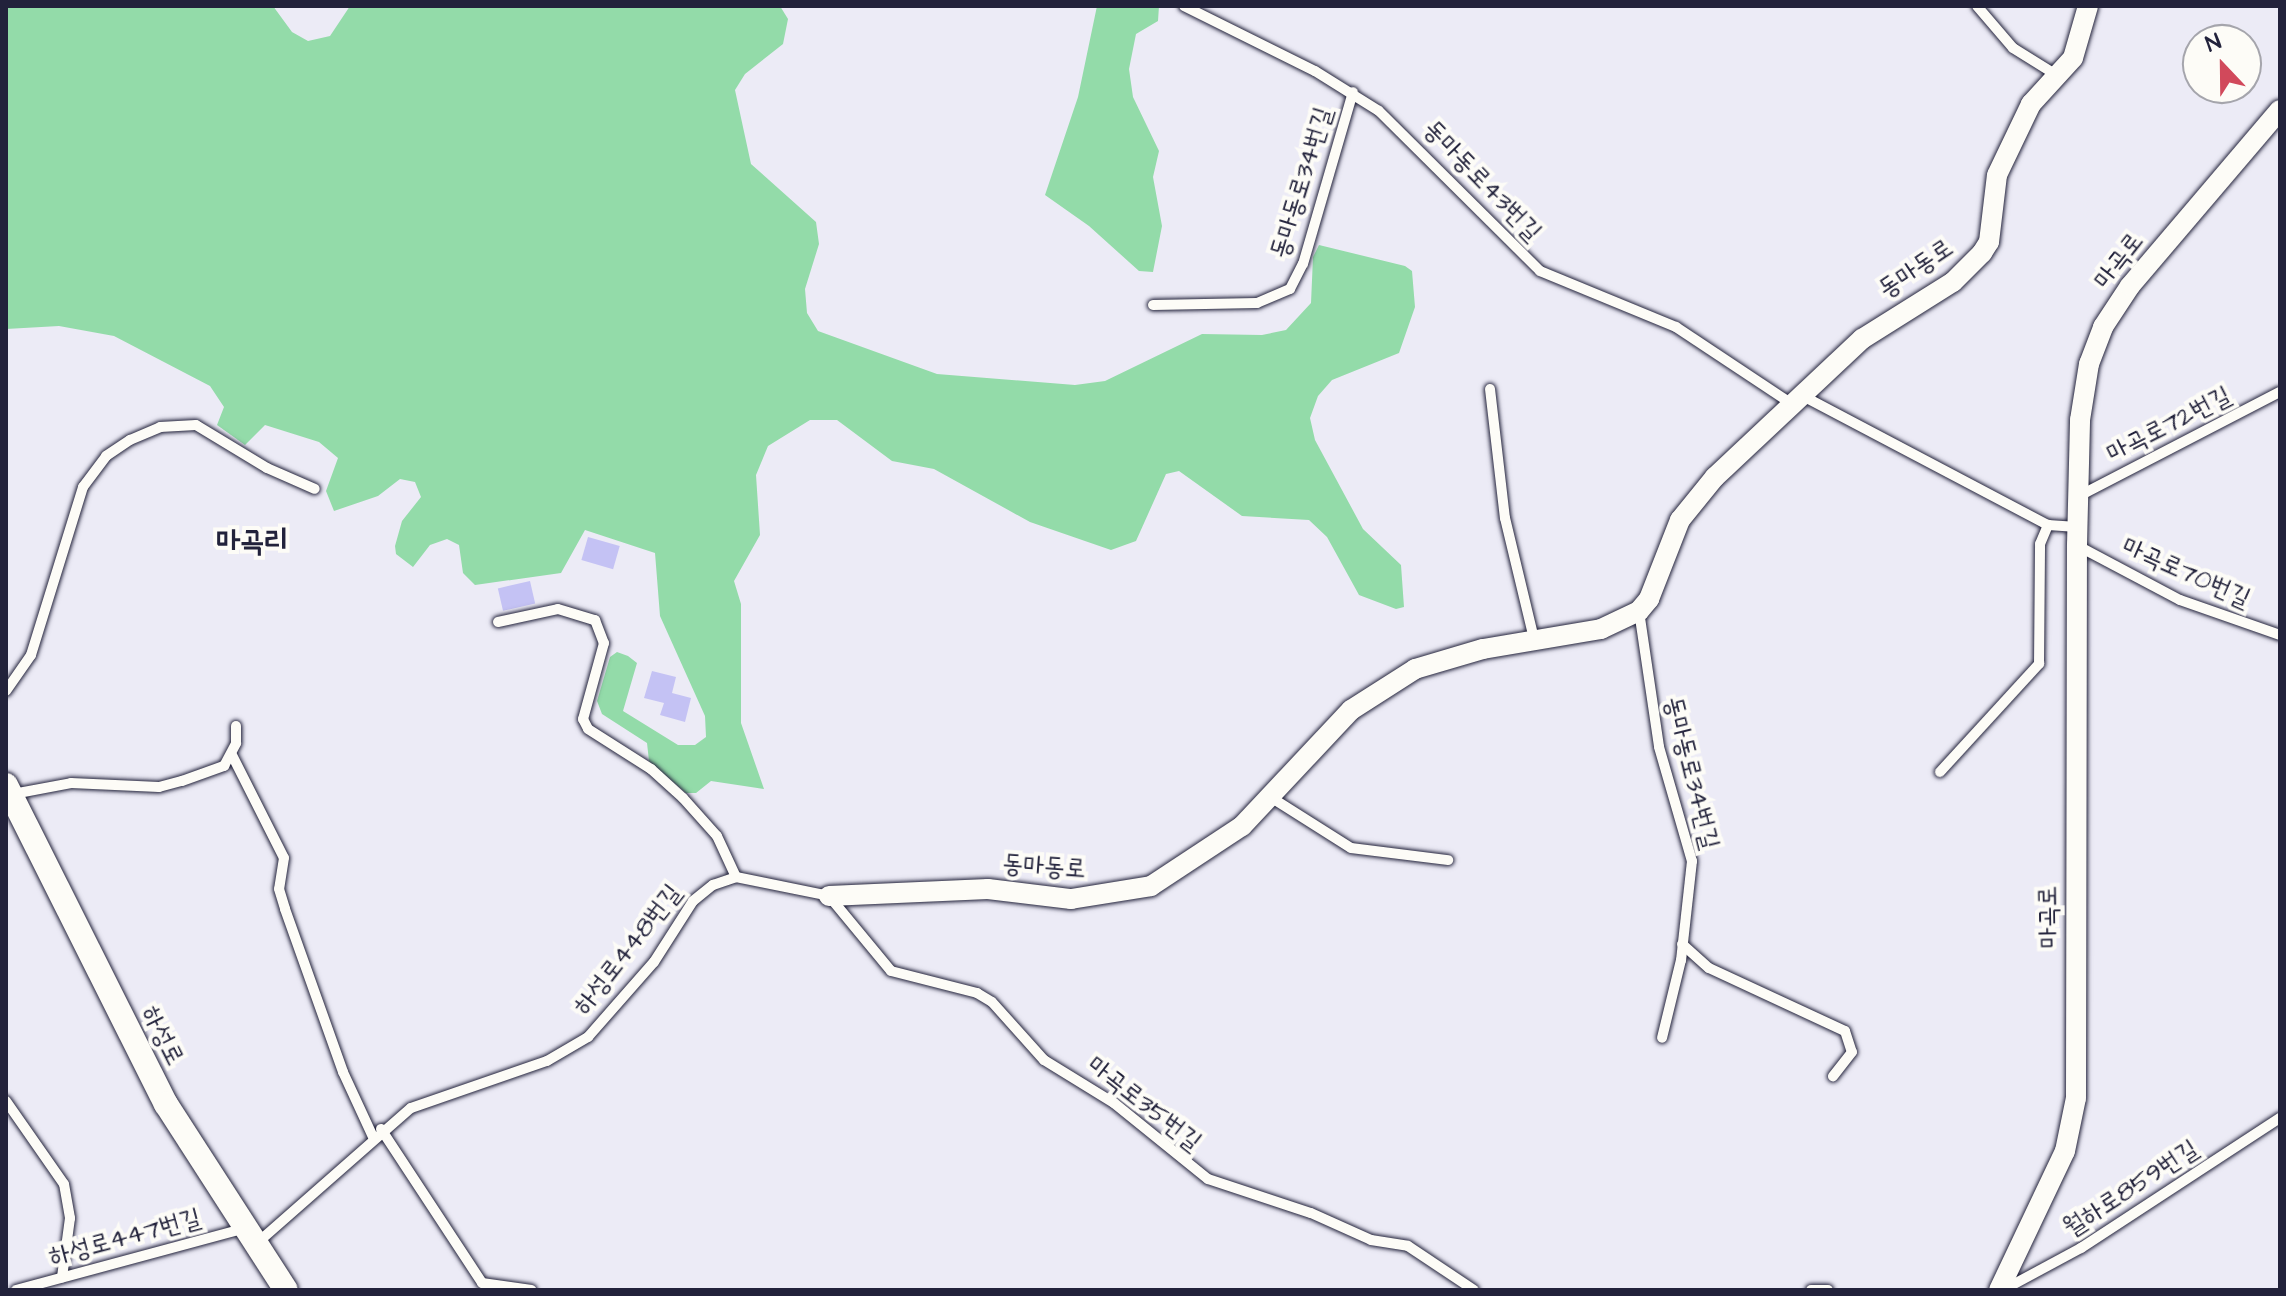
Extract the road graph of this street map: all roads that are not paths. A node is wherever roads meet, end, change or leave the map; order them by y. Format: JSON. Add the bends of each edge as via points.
{"nodes":[{"id":1,"x":1184,"y":6,"type":"edge"},
{"id":2,"x":1977,"y":6,"type":"edge"},
{"id":3,"x":2088,"y":6,"type":"edge"},
{"id":4,"x":2058,"y":76,"type":"junction"},
{"id":5,"x":1353,"y":92,"type":"junction"},
{"id":6,"x":2280,"y":110,"type":"edge"},
{"id":7,"x":1153,"y":305,"type":"dead end"},
{"id":8,"x":1490,"y":389,"type":"dead end"},
{"id":9,"x":2280,"y":392,"type":"edge"},
{"id":10,"x":1797,"y":400,"type":"junction"},
{"id":11,"x":315,"y":489,"type":"dead end"},
{"id":12,"x":2078,"y":497,"type":"junction"},
{"id":13,"x":2048,"y":525,"type":"junction"},
{"id":14,"x":2077,"y":536,"type":"junction"},
{"id":15,"x":1639,"y":611,"type":"junction"},
{"id":16,"x":498,"y":622,"type":"dead end"},
{"id":17,"x":2280,"y":635,"type":"edge"},
{"id":18,"x":1534,"y":639,"type":"junction"},
{"id":19,"x":6,"y":691,"type":"edge"},
{"id":20,"x":236,"y":726,"type":"dead end"},
{"id":21,"x":232,"y":755,"type":"junction"},
{"id":22,"x":1940,"y":772,"type":"dead end"},
{"id":23,"x":8,"y":789,"type":"edge"},
{"id":24,"x":1272,"y":798,"type":"junction"},
{"id":25,"x":1448,"y":860,"type":"dead end"},
{"id":26,"x":736,"y":877,"type":"junction"},
{"id":27,"x":829,"y":896,"type":"junction"},
{"id":28,"x":1682,"y":944,"type":"junction"},
{"id":29,"x":1662,"y":1038,"type":"dead end"},
{"id":30,"x":1833,"y":1076,"type":"dead end"},
{"id":31,"x":6,"y":1101,"type":"edge"},
{"id":32,"x":2280,"y":1118,"type":"edge"},
{"id":33,"x":377,"y":1133,"type":"junction"},
{"id":34,"x":250,"y":1236,"type":"junction"},
{"id":35,"x":62,"y":1277,"type":"junction"},
{"id":36,"x":16,"y":1290,"type":"edge"},
{"id":37,"x":286,"y":1290,"type":"edge"},
{"id":38,"x":532,"y":1290,"type":"edge"},
{"id":39,"x":1474,"y":1290,"type":"edge"},
{"id":40,"x":1811,"y":1290,"type":"edge"},
{"id":41,"x":1828,"y":1290,"type":"edge"},
{"id":42,"x":2001,"y":1290,"type":"edge"}],
"edges":[{"from":1,"to":5,"type":"lane","name":"동마동로43번길"},
{"from":2,"to":4,"type":"lane","via":[[2005,41]]},
{"from":3,"to":4,"type":"street","name":"동마동로","via":[[2077,48]]},
{"from":4,"to":10,"type":"street","name":"동마동로","via":[[2031,104],[1997,175],[1989,242],[1982,253],[1953,282],[1884,322]]},
{"from":5,"to":7,"type":"lane","name":"동마동로34번길","via":[[1303,264],[1290,289],[1257,303]]},
{"from":5,"to":10,"type":"lane","name":"동마동로43번길","via":[[1411,137],[1540,271],[1676,327]]},
{"from":6,"to":12,"type":"street","name":"마곡로","via":[[2153,258],[2103,327],[2083,392]]},
{"from":8,"to":18,"type":"lane","via":[[1505,518]]},
{"from":9,"to":12,"type":"lane","name":"마곡로72번길"},
{"from":10,"to":13,"type":"lane"},
{"from":10,"to":15,"type":"street","name":"동마동로","via":[[1694,499]]},
{"from":11,"to":19,"type":"lane","via":[[267,468],[196,425],[160,427],[130,440],[100,463],[83,487],[31,655]]},
{"from":12,"to":14,"type":"street","name":"마곡로"},
{"from":13,"to":14,"type":"lane"},
{"from":13,"to":22,"type":"lane","via":[[2038,561],[2039,664]]},
{"from":14,"to":17,"type":"lane","name":"마곡로70번길","via":[[2180,600]]},
{"from":14,"to":42,"type":"street","name":"마곡로","via":[[2076,1098],[2065,1151]]},
{"from":15,"to":18,"type":"street","name":"동마동로","via":[[1601,629]]},
{"from":15,"to":28,"type":"lane","name":"동마동로34번길","via":[[1659,747],[1692,861]]},
{"from":16,"to":26,"type":"lane","via":[[558,609],[595,620],[604,643],[583,719],[588,729],[651,769],[683,798],[717,836]]},
{"from":18,"to":24,"type":"street","name":"동마동로","via":[[1446,658],[1374,693],[1332,728]]},
{"from":20,"to":21,"type":"lane"},
{"from":21,"to":23,"type":"lane","name":"하성로","via":[[224,766],[159,787],[71,783]]},
{"from":21,"to":33,"type":"lane","via":[[284,858],[279,889],[285,909],[343,1072]]},
{"from":23,"to":34,"type":"street","name":"하성로","via":[[166,1104]]},
{"from":24,"to":25,"type":"lane","via":[[1359,851]]},
{"from":24,"to":27,"type":"street","name":"동마동로","via":[[1208,853],[1129,892],[1071,899],[988,889]]},
{"from":26,"to":27,"type":"lane"},
{"from":26,"to":33,"type":"lane","name":"하성로448번길","via":[[713,885],[693,901],[639,981],[588,1037],[547,1061],[411,1108]]},
{"from":27,"to":39,"type":"lane","name":"마곡로35번길","via":[[891,971],[977,993],[992,1002],[1044,1060],[1114,1103],[1191,1169],[1371,1240],[1408,1246]]},
{"from":28,"to":29,"type":"lane","name":"동마동로34번길"},
{"from":28,"to":30,"type":"lane","via":[[1709,968],[1845,1031],[1852,1052]]},
{"from":31,"to":35,"type":"lane","via":[[64,1184],[70,1218]]},
{"from":32,"to":42,"type":"lane","name":"월하로859번길","via":[[2081,1248]]},
{"from":33,"to":34,"type":"lane","name":"하성로448번길"},
{"from":33,"to":38,"type":"lane","via":[[482,1283]]},
{"from":34,"to":35,"type":"lane","name":"하성로447번길"},
{"from":34,"to":37,"type":"street","name":"하성로"},
{"from":35,"to":36,"type":"lane","name":"하성로447번길"},
{"from":40,"to":41,"type":"lane"}]}
